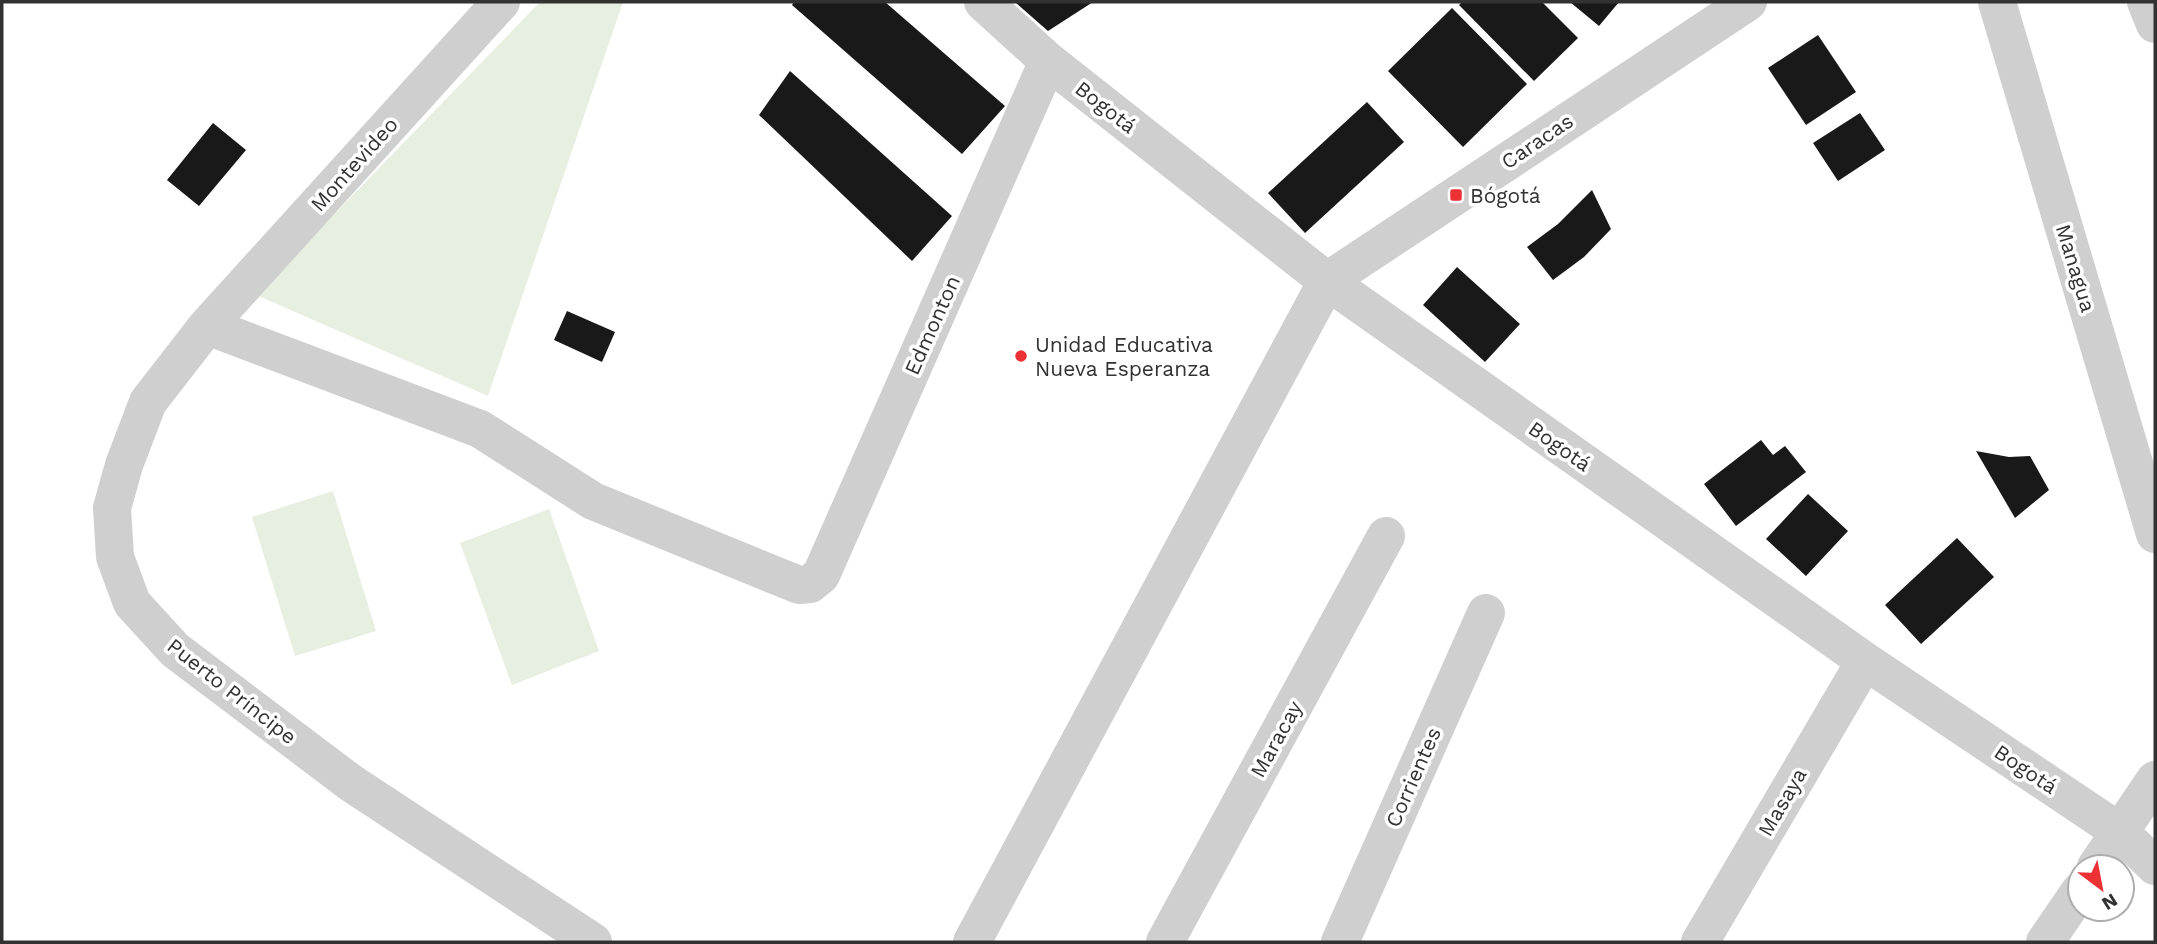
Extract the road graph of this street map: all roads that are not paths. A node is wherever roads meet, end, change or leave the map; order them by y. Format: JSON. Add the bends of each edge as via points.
{"nodes":[{"id":1,"x":501,"y":2,"type":"edge"},
{"id":2,"x":983,"y":2,"type":"edge"},
{"id":3,"x":1748,"y":2,"type":"edge"},
{"id":4,"x":1997,"y":2,"type":"edge"},
{"id":5,"x":2146,"y":2,"type":"edge"},
{"id":6,"x":2155,"y":24,"type":"edge"},
{"id":7,"x":1048,"y":61,"type":"junction"},
{"id":8,"x":1327,"y":281,"type":"junction"},
{"id":9,"x":207,"y":326,"type":"junction"},
{"id":10,"x":2155,"y":534,"type":"edge"},
{"id":11,"x":1386,"y":536,"type":"dead end"},
{"id":12,"x":1486,"y":612,"type":"dead end"},
{"id":13,"x":1865,"y":661,"type":"junction"},
{"id":14,"x":2155,"y":780,"type":"edge"},
{"id":15,"x":2120,"y":832,"type":"junction"},
{"id":16,"x":2106,"y":853,"type":"edge"},
{"id":17,"x":2155,"y":866,"type":"edge"},
{"id":18,"x":2066,"y":911,"type":"edge"},
{"id":19,"x":593,"y":942,"type":"edge"},
{"id":20,"x":972,"y":942,"type":"edge"},
{"id":21,"x":1165,"y":942,"type":"edge"},
{"id":22,"x":1340,"y":942,"type":"edge"},
{"id":23,"x":1700,"y":942,"type":"edge"},
{"id":24,"x":2045,"y":942,"type":"edge"}],
"edges":[{"from":1,"to":9,"type":"street","name":"Montevideo"},
{"from":2,"to":7,"type":"street","name":"Bogotá"},
{"from":3,"to":8,"type":"street","name":"Caracas"},
{"from":4,"to":10,"type":"street","name":"Managua"},
{"from":5,"to":6,"type":"street"},
{"from":7,"to":8,"type":"street","name":"Bogotá"},
{"from":7,"to":9,"type":"street","name":"Edmonton","via":[[821,575],[810,584],[799,585],[593,501],[480,429]]},
{"from":8,"to":13,"type":"street","name":"Bogotá"},
{"from":8,"to":20,"type":"street"},
{"from":9,"to":19,"type":"street","name":"Puerto Príncipe","via":[[148,402],[112,508],[115,557],[132,603],[176,650],[351,783]]},
{"from":11,"to":21,"type":"street","name":"Maracay"},
{"from":12,"to":22,"type":"street","name":"Corrientes"},
{"from":13,"to":15,"type":"street","name":"Bogotá"},
{"from":13,"to":23,"type":"street","name":"Masaya"},
{"from":14,"to":15,"type":"street"},
{"from":15,"to":16,"type":"street"},
{"from":15,"to":17,"type":"street","name":"Bogotá"},
{"from":18,"to":24,"type":"street"}]}
